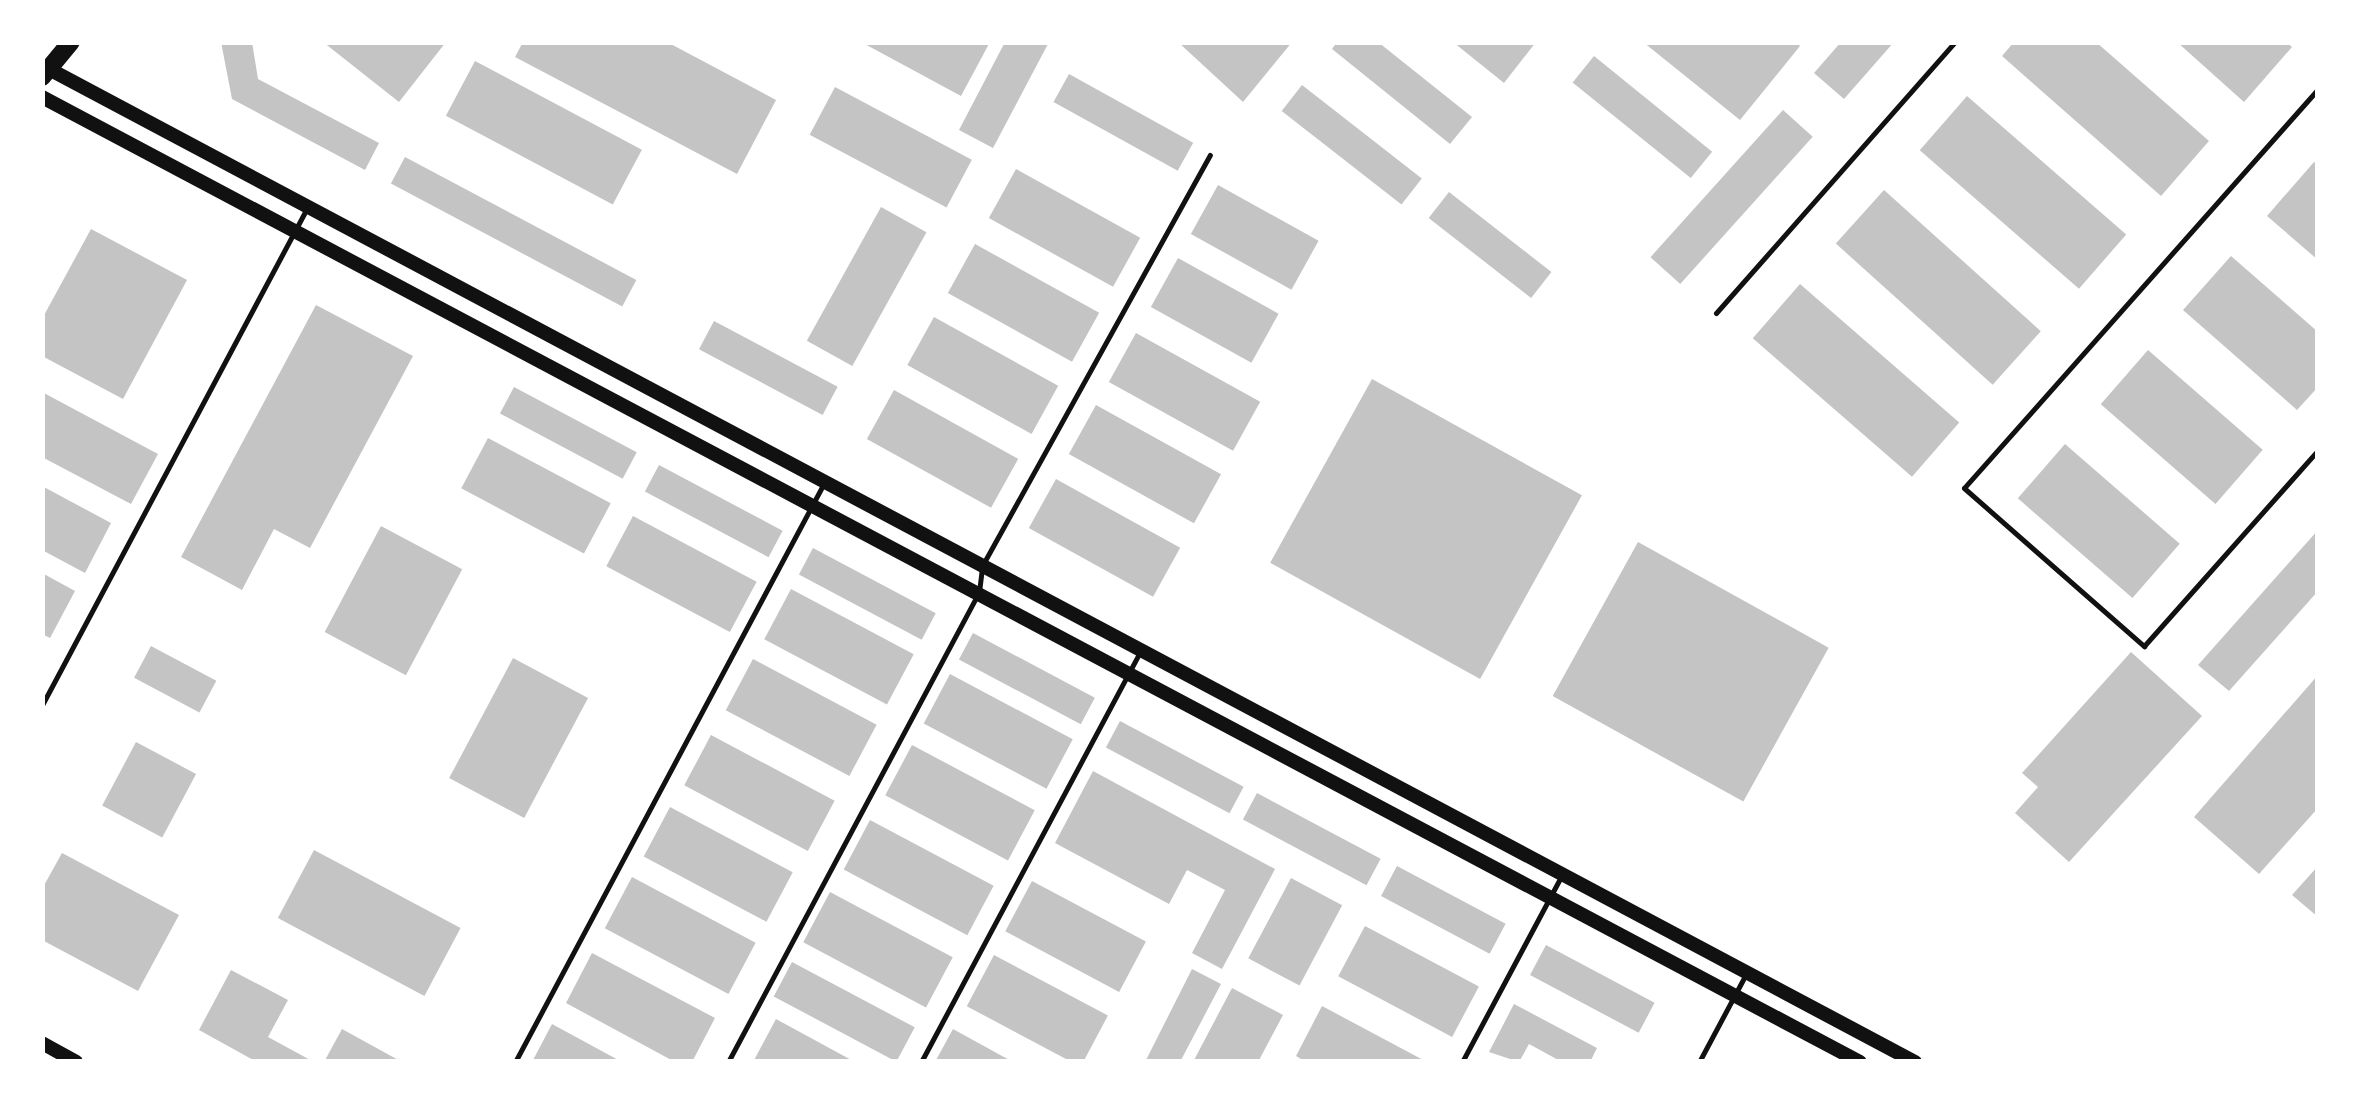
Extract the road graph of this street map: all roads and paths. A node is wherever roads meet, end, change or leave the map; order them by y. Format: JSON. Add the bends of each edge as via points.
{"nodes":[{"id":1,"x":71,"y":42,"type":"edge"},
{"id":2,"x":1955,"y":42,"type":"edge"},
{"id":3,"x":46,"y":74,"type":"edge"},
{"id":4,"x":2318,"y":88,"type":"edge"},
{"id":5,"x":42,"y":97,"type":"edge"},
{"id":6,"x":1210,"y":155,"type":"dead end"},
{"id":7,"x":308,"y":208,"type":"junction"},
{"id":8,"x":296,"y":230,"type":"junction"},
{"id":9,"x":1716,"y":312,"type":"dead end"},
{"id":10,"x":2318,"y":450,"type":"edge"},
{"id":11,"x":824,"y":482,"type":"junction"},
{"id":12,"x":812,"y":504,"type":"junction"},
{"id":13,"x":982,"y":566,"type":"junction"},
{"id":14,"x":978,"y":592,"type":"junction"},
{"id":15,"x":1140,"y":650,"type":"junction"},
{"id":16,"x":1128,"y":673,"type":"junction"},
{"id":17,"x":42,"y":705,"type":"edge"},
{"id":18,"x":1562,"y":874,"type":"junction"},
{"id":19,"x":1550,"y":897,"type":"junction"},
{"id":20,"x":1746,"y":972,"type":"junction"},
{"id":21,"x":1734,"y":995,"type":"junction"},
{"id":22,"x":42,"y":1044,"type":"edge"},
{"id":23,"x":1913,"y":1061,"type":"edge"},
{"id":24,"x":76,"y":1062,"type":"edge"},
{"id":25,"x":515,"y":1062,"type":"edge"},
{"id":26,"x":728,"y":1062,"type":"edge"},
{"id":27,"x":921,"y":1062,"type":"edge"},
{"id":28,"x":1462,"y":1062,"type":"edge"},
{"id":29,"x":1699,"y":1062,"type":"edge"},
{"id":30,"x":1860,"y":1062,"type":"edge"}],
"edges":[{"from":1,"to":3,"type":"main road"},
{"from":2,"to":9,"type":"lane"},
{"from":3,"to":7,"type":"street"},
{"from":4,"to":10,"type":"lane","via":[[1964,488],[2144,646]]},
{"from":5,"to":8,"type":"street"},
{"from":6,"to":13,"type":"lane"},
{"from":7,"to":8,"type":"lane"},
{"from":7,"to":11,"type":"street"},
{"from":8,"to":12,"type":"street"},
{"from":8,"to":17,"type":"lane"},
{"from":11,"to":12,"type":"lane"},
{"from":11,"to":13,"type":"street"},
{"from":12,"to":14,"type":"street"},
{"from":12,"to":25,"type":"lane"},
{"from":13,"to":14,"type":"lane"},
{"from":13,"to":15,"type":"street"},
{"from":14,"to":16,"type":"street"},
{"from":14,"to":26,"type":"lane"},
{"from":15,"to":16,"type":"lane"},
{"from":15,"to":18,"type":"street"},
{"from":16,"to":19,"type":"street"},
{"from":16,"to":27,"type":"lane"},
{"from":18,"to":19,"type":"lane"},
{"from":18,"to":20,"type":"street"},
{"from":19,"to":21,"type":"street"},
{"from":19,"to":28,"type":"lane"},
{"from":20,"to":21,"type":"lane"},
{"from":20,"to":23,"type":"street"},
{"from":21,"to":29,"type":"lane"},
{"from":21,"to":30,"type":"street"},
{"from":22,"to":24,"type":"street"}]}
